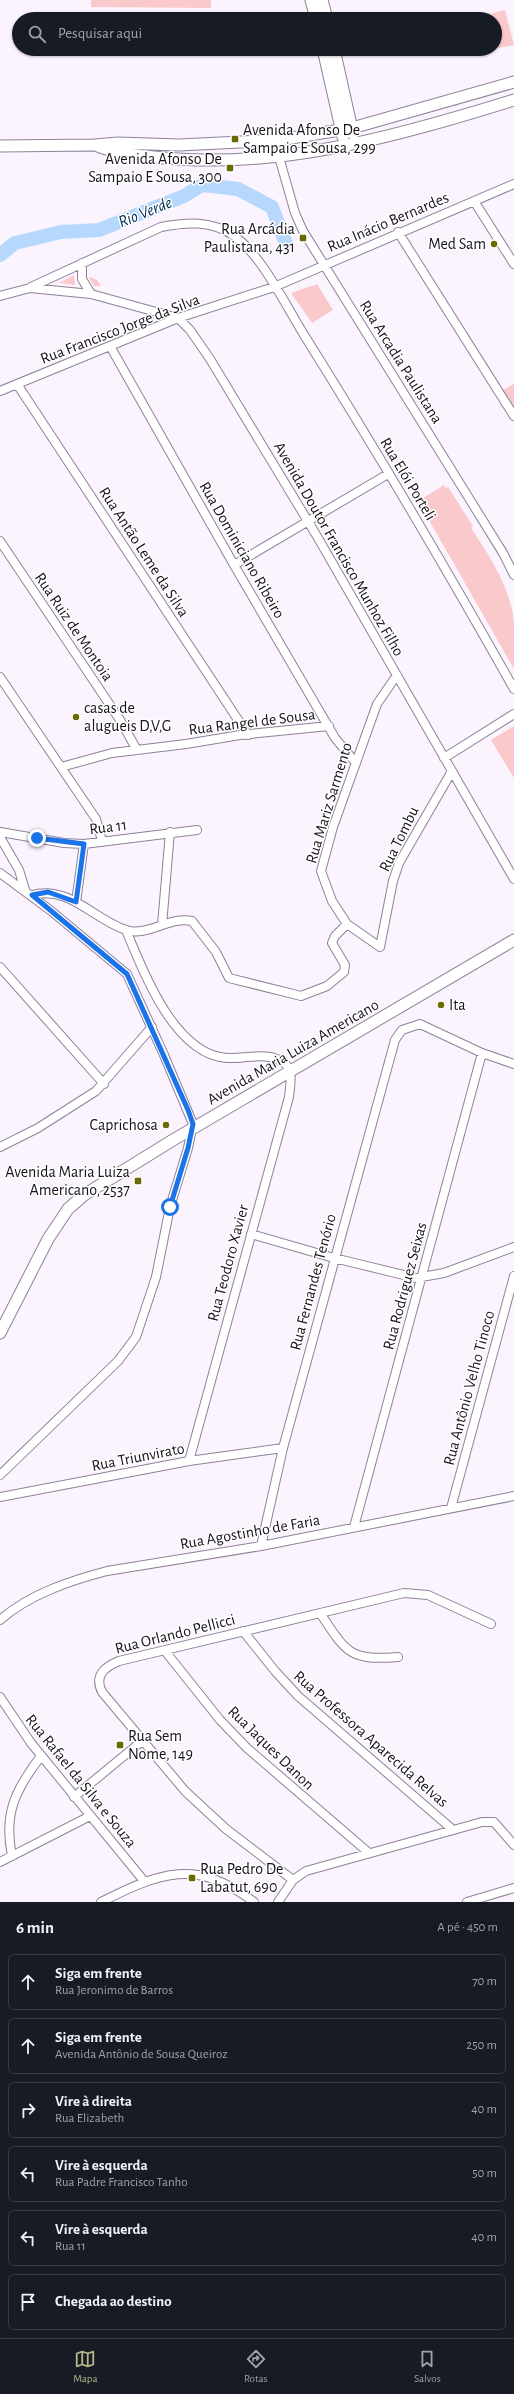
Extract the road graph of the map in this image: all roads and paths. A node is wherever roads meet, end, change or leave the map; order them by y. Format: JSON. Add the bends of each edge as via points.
{"nodes":[{"id":1,"x":311,"y":0,"type":"edge"},
{"id":2,"x":322,"y":0,"type":"edge"},
{"id":3,"x":314,"y":12,"type":"edge"},
{"id":4,"x":325,"y":12,"type":"edge"},
{"id":5,"x":325,"y":56,"type":"edge"},
{"id":6,"x":335,"y":56,"type":"edge"},
{"id":7,"x":514,"y":82,"type":"edge"},
{"id":8,"x":514,"y":100,"type":"edge"},
{"id":9,"x":347,"y":130,"type":"junction"},
{"id":10,"x":350,"y":144,"type":"junction"},
{"id":11,"x":94,"y":145,"type":"junction"},
{"id":12,"x":178,"y":145,"type":"junction"},
{"id":13,"x":0,"y":146,"type":"edge"},
{"id":14,"x":279,"y":158,"type":"junction"},
{"id":15,"x":178,"y":160,"type":"junction"},
{"id":16,"x":514,"y":184,"type":"edge"},
{"id":17,"x":474,"y":201,"type":"junction"},
{"id":18,"x":398,"y":232,"type":"junction"},
{"id":19,"x":82,"y":264,"type":"junction"},
{"id":20,"x":514,"y":264,"type":"edge"},
{"id":21,"x":323,"y":265,"type":"junction"},
{"id":22,"x":274,"y":287,"type":"junction"},
{"id":23,"x":30,"y":288,"type":"junction"},
{"id":24,"x":90,"y":294,"type":"junction"},
{"id":25,"x":0,"y":296,"type":"edge"},
{"id":26,"x":178,"y":318,"type":"junction"},
{"id":27,"x":110,"y":346,"type":"junction"},
{"id":28,"x":17,"y":384,"type":"junction"},
{"id":29,"x":0,"y":391,"type":"edge"},
{"id":30,"x":514,"y":416,"type":"edge"},
{"id":31,"x":388,"y":474,"type":"junction"},
{"id":32,"x":308,"y":522,"type":"junction"},
{"id":33,"x":0,"y":541,"type":"edge"},
{"id":34,"x":234,"y":565,"type":"junction"},
{"id":35,"x":514,"y":575,"type":"edge"},
{"id":36,"x":397,"y":675,"type":"junction"},
{"id":37,"x":0,"y":678,"type":"edge"},
{"id":38,"x":514,"y":689,"type":"edge"},
{"id":39,"x":514,"y":714,"type":"edge"},
{"id":40,"x":329,"y":726,"type":"junction"},
{"id":41,"x":248,"y":735,"type":"junction"},
{"id":42,"x":137,"y":750,"type":"junction"},
{"id":43,"x":444,"y":758,"type":"junction"},
{"id":44,"x":356,"y":763,"type":"junction"},
{"id":45,"x":61,"y":767,"type":"junction"},
{"id":46,"x":452,"y":771,"type":"junction"},
{"id":47,"x":197,"y":830,"type":"dead end"},
{"id":48,"x":0,"y":832,"type":"edge"},
{"id":49,"x":170,"y":832,"type":"junction"},
{"id":50,"x":0,"y":837,"type":"edge"},
{"id":51,"x":102,"y":841,"type":"junction"},
{"id":52,"x":84,"y":844,"type":"junction"},
{"id":53,"x":0,"y":873,"type":"edge"},
{"id":54,"x":514,"y":879,"type":"edge"},
{"id":55,"x":29,"y":893,"type":"junction"},
{"id":56,"x":76,"y":902,"type":"junction"},
{"id":57,"x":347,"y":924,"type":"junction"},
{"id":58,"x":162,"y":925,"type":"junction"},
{"id":59,"x":126,"y":930,"type":"junction"},
{"id":60,"x":514,"y":940,"type":"edge"},
{"id":61,"x":380,"y":947,"type":"joint"},
{"id":62,"x":0,"y":967,"type":"edge"},
{"id":63,"x":152,"y":1027,"type":"junction"},
{"id":64,"x":482,"y":1053,"type":"junction"},
{"id":65,"x":514,"y":1064,"type":"edge"},
{"id":66,"x":290,"y":1072,"type":"junction"},
{"id":67,"x":104,"y":1084,"type":"junction"},
{"id":68,"x":191,"y":1130,"type":"junction"},
{"id":69,"x":0,"y":1147,"type":"edge"},
{"id":70,"x":251,"y":1234,"type":"junction"},
{"id":71,"x":514,"y":1248,"type":"edge"},
{"id":72,"x":334,"y":1258,"type":"junction"},
{"id":73,"x":514,"y":1276,"type":"edge"},
{"id":74,"x":421,"y":1278,"type":"junction"},
{"id":75,"x":0,"y":1333,"type":"edge"},
{"id":76,"x":283,"y":1448,"type":"junction"},
{"id":77,"x":189,"y":1461,"type":"junction"},
{"id":78,"x":0,"y":1474,"type":"edge"},
{"id":79,"x":514,"y":1496,"type":"edge"},
{"id":80,"x":0,"y":1497,"type":"edge"},
{"id":81,"x":451,"y":1508,"type":"junction"},
{"id":82,"x":354,"y":1527,"type":"junction"},
{"id":83,"x":261,"y":1546,"type":"junction"},
{"id":84,"x":320,"y":1612,"type":"junction"},
{"id":85,"x":0,"y":1620,"type":"edge"},
{"id":86,"x":491,"y":1624,"type":"dead end"},
{"id":87,"x":243,"y":1631,"type":"junction"},
{"id":88,"x":165,"y":1651,"type":"junction"},
{"id":89,"x":398,"y":1657,"type":"dead end"},
{"id":90,"x":0,"y":1697,"type":"edge"},
{"id":91,"x":142,"y":1741,"type":"junction"},
{"id":92,"x":41,"y":1756,"type":"junction"},
{"id":93,"x":74,"y":1797,"type":"junction"},
{"id":94,"x":90,"y":1816,"type":"junction"},
{"id":95,"x":452,"y":1829,"type":"junction"},
{"id":96,"x":514,"y":1845,"type":"edge"},
{"id":97,"x":368,"y":1853,"type":"junction"},
{"id":98,"x":12,"y":1856,"type":"junction"},
{"id":99,"x":0,"y":1862,"type":"edge"},
{"id":100,"x":293,"y":1880,"type":"junction"},
{"id":101,"x":144,"y":1881,"type":"junction"},
{"id":102,"x":514,"y":1888,"type":"edge"},
{"id":103,"x":101,"y":1902,"type":"edge"},
{"id":104,"x":254,"y":1902,"type":"edge"},
{"id":105,"x":278,"y":1902,"type":"edge"},
{"id":106,"x":466,"y":1902,"type":"edge"}],
"edges":[{"from":1,"to":3,"type":"main road"},
{"from":2,"to":4,"type":"main road"},
{"from":5,"to":9,"type":"main road"},
{"from":6,"to":9,"type":"main road"},
{"from":7,"to":9,"type":"main road"},
{"from":8,"to":10,"type":"main road"},
{"from":9,"to":10,"type":"main road"},
{"from":9,"to":12,"type":"main road","via":[[279,140]]},
{"from":10,"to":14,"type":"main road"},
{"from":11,"to":12,"type":"main road"},
{"from":11,"to":13,"type":"main road"},
{"from":11,"to":15,"type":"main road","via":[[118,153]]},
{"from":12,"to":15,"type":"main road"},
{"from":14,"to":15,"type":"main road"},
{"from":14,"to":21,"type":"street","name":"Rua Arcadia Paulistana","via":[[295,213]]},
{"from":16,"to":17,"type":"street","name":"Rua Inácio Bernardes"},
{"from":17,"to":18,"type":"street","name":"Rua Inácio Bernardes"},
{"from":17,"to":20,"type":"street"},
{"from":18,"to":21,"type":"street","name":"Rua Inácio Bernardes"},
{"from":18,"to":30,"type":"street"},
{"from":19,"to":22,"type":"street","name":"Rua Elói Porteli","via":[[161,227],[202,223],[225,230],[244,244],[261,264]]},
{"from":19,"to":23,"type":"street","name":"Rua Elói Porteli"},
{"from":19,"to":24,"type":"street","via":[[82,279]]},
{"from":21,"to":22,"type":"street","name":"Rua Inácio Bernardes"},
{"from":21,"to":35,"type":"street","name":"Rua Arcadia Paulistana","via":[[503,552]]},
{"from":22,"to":26,"type":"street","name":"Rua Francisco Jorge da Silva"},
{"from":22,"to":31,"type":"street","name":"Rua Elói Porteli"},
{"from":23,"to":24,"type":"street"},
{"from":23,"to":25,"type":"street"},
{"from":24,"to":26,"type":"street"},
{"from":26,"to":27,"type":"street","name":"Rua Francisco Jorge da Silva"},
{"from":26,"to":32,"type":"street","name":"Avenida Doutor Francisco Munhoz Filho","via":[[190,330],[210,359]]},
{"from":27,"to":28,"type":"street","name":"Rua Francisco Jorge da Silva"},
{"from":27,"to":34,"type":"street","name":"Rua Dominiciano Ribeiro"},
{"from":28,"to":29,"type":"street","name":"Rua Francisco Jorge da Silva"},
{"from":28,"to":41,"type":"street","name":"Rua Antão Leme da Silva"},
{"from":31,"to":32,"type":"street"},
{"from":31,"to":38,"type":"street","name":"Rua Elói Porteli"},
{"from":32,"to":34,"type":"street"},
{"from":32,"to":36,"type":"street","name":"Avenida Doutor Francisco Munhoz Filho"},
{"from":33,"to":42,"type":"street","name":"Rua Ruiz de Montoia","via":[[120,720]]},
{"from":34,"to":40,"type":"street","name":"Rua Dominiciano Ribeiro"},
{"from":36,"to":43,"type":"street","name":"Avenida Doutor Francisco Munhoz Filho"},
{"from":36,"to":44,"type":"street","name":"Rua Mariz Sarmento","via":[[377,704]]},
{"from":37,"to":45,"type":"street"},
{"from":39,"to":43,"type":"street"},
{"from":40,"to":41,"type":"street","name":"Rua Rangel de Sousa"},
{"from":40,"to":44,"type":"street","name":"Rua Dominiciano Ribeiro"},
{"from":41,"to":42,"type":"street","name":"Rua Rangel de Sousa"},
{"from":42,"to":45,"type":"street","name":"Rua Rangel de Sousa","via":[[96,757]]},
{"from":43,"to":46,"type":"street","name":"Avenida Doutor Francisco Munhoz Filho"},
{"from":44,"to":57,"type":"street","name":"Rua Mariz Sarmento","via":[[321,871],[328,892]]},
{"from":45,"to":51,"type":"street","via":[[96,819]]},
{"from":46,"to":54,"type":"street","name":"Avenida Doutor Francisco Munhoz Filho"},
{"from":46,"to":61,"type":"street","name":"Rua Tombu","via":[[399,863]]},
{"from":47,"to":49,"type":"street","name":"Rua 11"},
{"from":48,"to":52,"type":"street","name":"Rua 11"},
{"from":49,"to":51,"type":"street","name":"Rua 11"},
{"from":49,"to":58,"type":"street"},
{"from":50,"to":55,"type":"street"},
{"from":51,"to":52,"type":"street","name":"Rua 11"},
{"from":52,"to":56,"type":"street"},
{"from":53,"to":55,"type":"street"},
{"from":55,"to":56,"type":"street","via":[[48,892]]},
{"from":55,"to":63,"type":"street","via":[[124,970]]},
{"from":56,"to":59,"type":"street"},
{"from":57,"to":58,"type":"street","via":[[332,943],[344,965],[344,972],[327,986],[301,996],[229,978],[216,952],[192,921]]},
{"from":57,"to":61,"type":"street","name":"Rua Mariz Sarmento"},
{"from":58,"to":59,"type":"street","via":[[141,931]]},
{"from":59,"to":66,"type":"street","via":[[164,1010],[187,1039],[221,1057],[263,1056],[279,1059],[288,1066]]},
{"from":60,"to":66,"type":"main road","name":"Avenida Maria Luiza Americano"},
{"from":62,"to":67,"type":"street"},
{"from":63,"to":67,"type":"street"},
{"from":63,"to":68,"type":"street","via":[[188,1110],[193,1124]]},
{"from":64,"to":65,"type":"street"},
{"from":64,"to":72,"type":"street","name":"Rua Fernandes Tenório","via":[[420,1024],[402,1030],[395,1040]]},
{"from":64,"to":74,"type":"street","name":"Rua Rodriguez Seixas"},
{"from":66,"to":68,"type":"main road","name":"Avenida Maria Luiza Americano"},
{"from":66,"to":70,"type":"street","name":"Rua Teodoro Xavier","via":[[289,1097]]},
{"from":67,"to":69,"type":"street","via":[[38,1128]]},
{"from":68,"to":75,"type":"main road","name":"Avenida Maria Luiza Americano","via":[[84,1195],[68,1209],[48,1239]]},
{"from":68,"to":78,"type":"street","via":[[170,1207],[154,1284],[136,1337],[118,1361]]},
{"from":70,"to":72,"type":"street"},
{"from":70,"to":77,"type":"street","name":"Rua Teodoro Xavier"},
{"from":71,"to":74,"type":"street","via":[[444,1273]]},
{"from":72,"to":74,"type":"street"},
{"from":72,"to":76,"type":"street","name":"Rua Fernandes Tenório"},
{"from":73,"to":81,"type":"street","name":"Rua Antônio Velho Tinoco"},
{"from":74,"to":82,"type":"street","name":"Rua Rodriguez Seixas"},
{"from":76,"to":77,"type":"street","name":"Rua Triunvirato"},
{"from":76,"to":83,"type":"street","name":"Rua Fernandes Tenório"},
{"from":77,"to":80,"type":"street","name":"Rua Triunvirato"},
{"from":79,"to":81,"type":"street","name":"Rua Agostinho de Faria"},
{"from":81,"to":82,"type":"street","name":"Rua Agostinho de Faria"},
{"from":82,"to":83,"type":"street","name":"Rua Agostinho de Faria"},
{"from":83,"to":85,"type":"street","name":"Rua Agostinho de Faria","via":[[107,1571],[39,1595]]},
{"from":84,"to":86,"type":"street","name":"Rua Orlando Pellicci","via":[[391,1596],[417,1593],[428,1595]]},
{"from":84,"to":87,"type":"street","name":"Rua Orlando Pellicci"},
{"from":84,"to":89,"type":"street","via":[[343,1646],[354,1654],[364,1659]]},
{"from":87,"to":88,"type":"street","name":"Rua Orlando Pellicci"},
{"from":87,"to":95,"type":"street","name":"Rua Professora Aparecida Relvas","via":[[275,1672],[298,1696]]},
{"from":88,"to":91,"type":"street","name":"Rua Orlando Pellicci","via":[[112,1664],[98,1679],[102,1692]]},
{"from":88,"to":97,"type":"street","name":"Rua Jaques Danon","via":[[220,1720],[247,1748]]},
{"from":90,"to":92,"type":"street","name":"Rua Rafael da Silva e Souza","via":[[16,1724]]},
{"from":91,"to":93,"type":"street"},
{"from":91,"to":100,"type":"street","name":"Rua Orlando Pellicci","via":[[185,1791],[207,1812]]},
{"from":92,"to":93,"type":"street","name":"Rua Rafael da Silva e Souza"},
{"from":92,"to":98,"type":"street","via":[[21,1784],[12,1804],[9,1824]]},
{"from":93,"to":94,"type":"street","name":"Rua Rafael da Silva e Souza"},
{"from":94,"to":98,"type":"street"},
{"from":94,"to":101,"type":"street","name":"Rua Rafael da Silva e Souza"},
{"from":95,"to":96,"type":"street","via":[[494,1822]]},
{"from":95,"to":97,"type":"street"},
{"from":97,"to":100,"type":"street","via":[[317,1867]]},
{"from":98,"to":99,"type":"street"},
{"from":100,"to":105,"type":"street"},
{"from":101,"to":103,"type":"street"},
{"from":101,"to":104,"type":"street","via":[[162,1876],[203,1875],[232,1887]]},
{"from":102,"to":106,"type":"street"}]}
